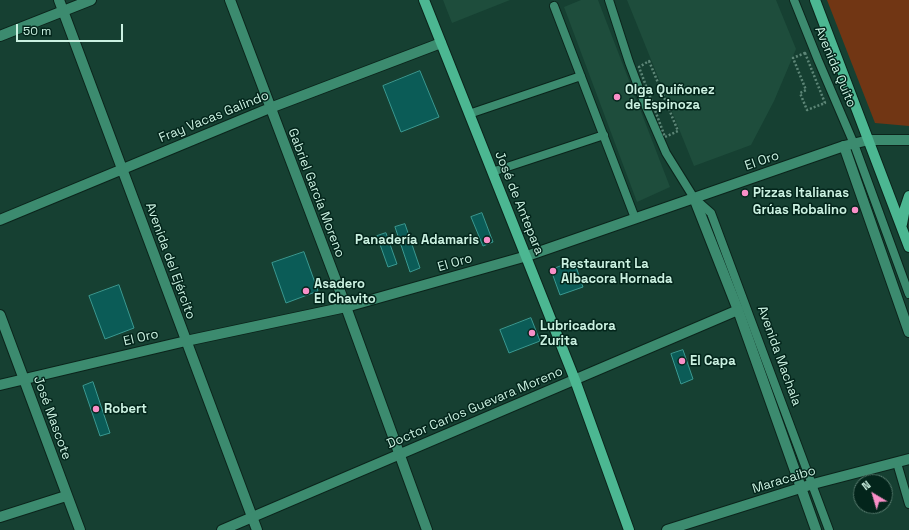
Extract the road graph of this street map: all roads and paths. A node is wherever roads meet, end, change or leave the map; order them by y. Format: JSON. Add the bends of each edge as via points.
{"nodes":[{"id":1,"x":59,"y":0,"type":"edge"},
{"id":2,"x":90,"y":0,"type":"edge"},
{"id":3,"x":230,"y":0,"type":"edge"},
{"id":4,"x":424,"y":0,"type":"edge"},
{"id":5,"x":609,"y":0,"type":"edge"},
{"id":6,"x":794,"y":0,"type":"edge"},
{"id":7,"x":815,"y":0,"type":"edge"},
{"id":8,"x":554,"y":6,"type":"dead end"},
{"id":9,"x":63,"y":11,"type":"junction"},
{"id":10,"x":0,"y":36,"type":"edge"},
{"id":11,"x":441,"y":43,"type":"junction"},
{"id":12,"x":793,"y":58,"type":"joint"},
{"id":13,"x":639,"y":67,"type":"joint"},
{"id":14,"x":581,"y":76,"type":"junction"},
{"id":15,"x":270,"y":108,"type":"junction"},
{"id":16,"x":469,"y":114,"type":"junction"},
{"id":17,"x":604,"y":135,"type":"junction"},
{"id":18,"x":869,"y":140,"type":"junction"},
{"id":19,"x":909,"y":140,"type":"edge"},
{"id":20,"x":848,"y":145,"type":"junction"},
{"id":21,"x":122,"y":169,"type":"junction"},
{"id":22,"x":492,"y":172,"type":"junction"},
{"id":23,"x":909,"y":196,"type":"edge"},
{"id":24,"x":694,"y":198,"type":"junction"},
{"id":25,"x":635,"y":218,"type":"junction"},
{"id":26,"x":0,"y":220,"type":"edge"},
{"id":27,"x":902,"y":226,"type":"junction"},
{"id":28,"x":909,"y":247,"type":"edge"},
{"id":29,"x":527,"y":256,"type":"junction"},
{"id":30,"x":909,"y":294,"type":"edge"},
{"id":31,"x":346,"y":307,"type":"junction"},
{"id":32,"x":738,"y":310,"type":"junction"},
{"id":33,"x":0,"y":315,"type":"edge"},
{"id":34,"x":909,"y":332,"type":"edge"},
{"id":35,"x":186,"y":341,"type":"junction"},
{"id":36,"x":24,"y":379,"type":"junction"},
{"id":37,"x":575,"y":380,"type":"junction"},
{"id":38,"x":0,"y":385,"type":"edge"},
{"id":39,"x":399,"y":454,"type":"junction"},
{"id":40,"x":909,"y":459,"type":"edge"},
{"id":41,"x":897,"y":462,"type":"junction"},
{"id":42,"x":813,"y":484,"type":"junction"},
{"id":43,"x":802,"y":488,"type":"junction"},
{"id":44,"x":66,"y":496,"type":"junction"},
{"id":45,"x":909,"y":504,"type":"edge"},
{"id":46,"x":0,"y":517,"type":"edge"},
{"id":47,"x":252,"y":517,"type":"junction"},
{"id":48,"x":80,"y":530,"type":"edge"},
{"id":49,"x":222,"y":530,"type":"edge"},
{"id":50,"x":257,"y":530,"type":"edge"},
{"id":51,"x":427,"y":530,"type":"edge"},
{"id":52,"x":629,"y":530,"type":"edge"},
{"id":53,"x":667,"y":530,"type":"edge"},
{"id":54,"x":816,"y":530,"type":"edge"},
{"id":55,"x":829,"y":530,"type":"edge"}],
"edges":[{"from":1,"to":9,"type":"street","name":"Avenida del Ejército"},
{"from":2,"to":9,"type":"street"},
{"from":3,"to":15,"type":"street","name":"Gabriel García Moreno"},
{"from":4,"to":11,"type":"main road","name":"José de Antepara"},
{"from":5,"to":24,"type":"lane","name":"Avenida Machala","via":[[646,107],[666,153]]},
{"from":6,"to":20,"type":"lane","name":"Avenida Quito"},
{"from":7,"to":18,"type":"main road","name":"Avenida Quito"},
{"from":8,"to":14,"type":"lane"},
{"from":9,"to":10,"type":"street"},
{"from":9,"to":21,"type":"street","name":"Avenida del Ejército"},
{"from":11,"to":15,"type":"street","name":"Fray Vacas Galindo"},
{"from":11,"to":16,"type":"main road","name":"José de Antepara"},
{"from":12,"to":12,"type":"path","via":[[806,90],[800,93],[807,110],[825,103],[805,53]]},
{"from":13,"to":13,"type":"path","via":[[666,136],[678,131],[649,61]]},
{"from":14,"to":16,"type":"lane"},
{"from":14,"to":17,"type":"lane"},
{"from":15,"to":21,"type":"street","name":"Fray Vacas Galindo"},
{"from":15,"to":31,"type":"street","name":"Gabriel García Moreno"},
{"from":16,"to":22,"type":"main road","name":"José de Antepara"},
{"from":17,"to":22,"type":"lane"},
{"from":17,"to":25,"type":"lane"},
{"from":18,"to":19,"type":"street","name":"El Oro"},
{"from":18,"to":20,"type":"street","name":"El Oro"},
{"from":18,"to":27,"type":"main road","name":"Avenida Quito"},
{"from":20,"to":24,"type":"street","name":"El Oro"},
{"from":20,"to":30,"type":"lane","name":"Avenida Quito"},
{"from":20,"to":34,"type":"street"},
{"from":21,"to":26,"type":"street","name":"Fray Vacas Galindo"},
{"from":21,"to":35,"type":"street","name":"Avenida del Ejército"},
{"from":22,"to":29,"type":"main road","name":"José de Antepara"},
{"from":23,"to":27,"type":"main road"},
{"from":24,"to":25,"type":"street","name":"El Oro"},
{"from":24,"to":32,"type":"street","name":"Avenida Machala"},
{"from":24,"to":42,"type":"lane","name":"Avenida Machala","via":[[711,213]]},
{"from":25,"to":29,"type":"street","name":"El Oro"},
{"from":27,"to":28,"type":"main road","name":"Avenida Quito"},
{"from":29,"to":31,"type":"street","name":"El Oro"},
{"from":29,"to":37,"type":"main road","name":"José de Antepara"},
{"from":31,"to":35,"type":"street","name":"El Oro"},
{"from":31,"to":39,"type":"street","name":"Gabriel García Moreno"},
{"from":32,"to":37,"type":"street","name":"Doctor Carlos Guevara Moreno"},
{"from":32,"to":43,"type":"street","name":"Avenida Machala"},
{"from":33,"to":36,"type":"street","name":"José Mascote"},
{"from":35,"to":36,"type":"street","name":"El Oro"},
{"from":35,"to":47,"type":"street","name":"Avenida del Ejército"},
{"from":36,"to":38,"type":"street","name":"El Oro"},
{"from":36,"to":44,"type":"street","name":"José Mascote"},
{"from":37,"to":39,"type":"street","name":"Doctor Carlos Guevara Moreno"},
{"from":37,"to":52,"type":"main road","name":"José de Antepara"},
{"from":39,"to":47,"type":"street","name":"Doctor Carlos Guevara Moreno"},
{"from":39,"to":51,"type":"street","name":"Gabriel García Moreno"},
{"from":40,"to":41,"type":"street","name":"Maracaibo"},
{"from":41,"to":42,"type":"street","name":"Maracaibo"},
{"from":41,"to":45,"type":"lane"},
{"from":42,"to":43,"type":"street","name":"Maracaibo"},
{"from":42,"to":55,"type":"lane","name":"Avenida Machala"},
{"from":43,"to":53,"type":"street","name":"Maracaibo"},
{"from":43,"to":54,"type":"street","name":"Avenida Machala"},
{"from":44,"to":46,"type":"street"},
{"from":44,"to":48,"type":"street","name":"José Mascote"},
{"from":47,"to":49,"type":"street","name":"Doctor Carlos Guevara Moreno"},
{"from":47,"to":50,"type":"street","name":"Avenida del Ejército"}]}
